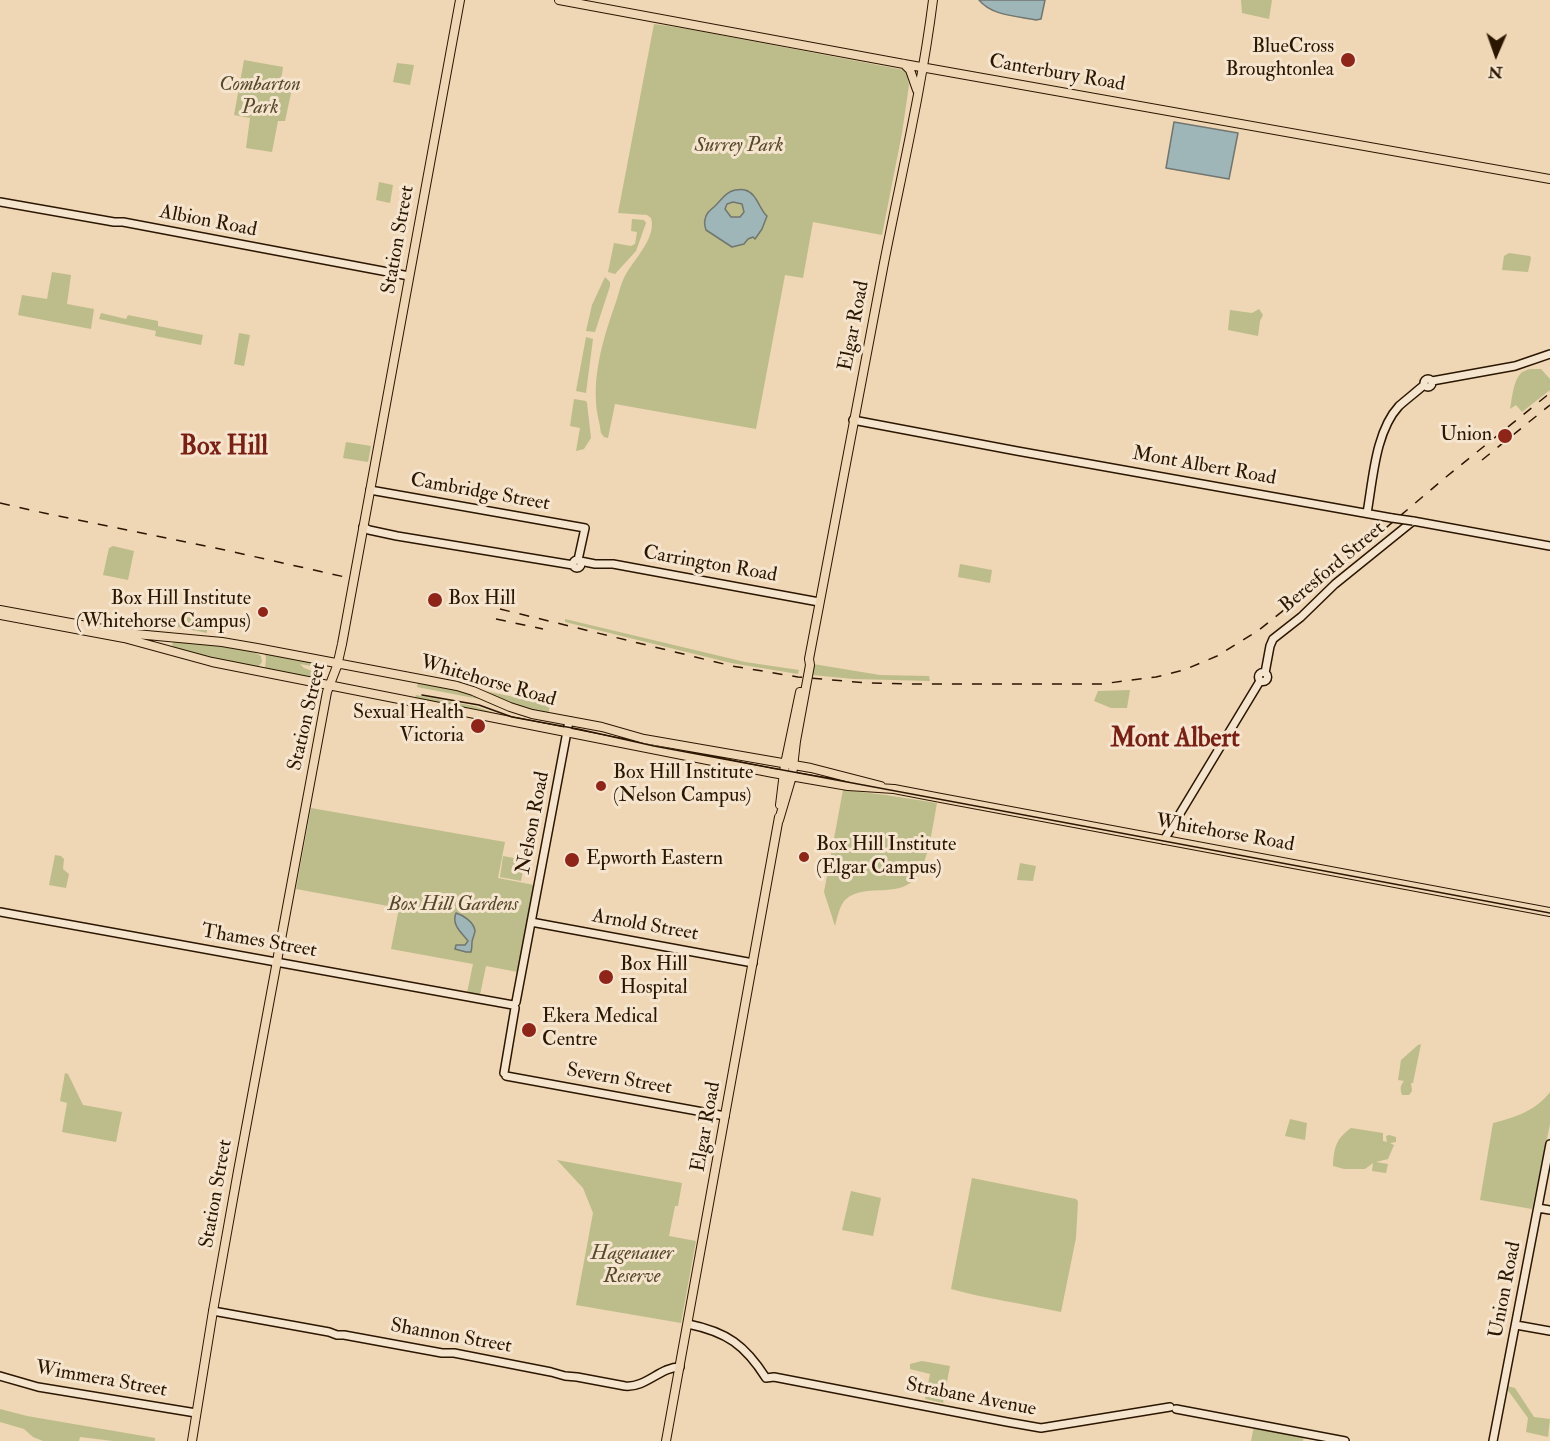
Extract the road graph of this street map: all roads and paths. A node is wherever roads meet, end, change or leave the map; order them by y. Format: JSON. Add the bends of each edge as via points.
{"nodes":[{"id":1,"x":460,"y":0,"type":"edge"},
{"id":2,"x":559,"y":0,"type":"edge"},
{"id":3,"x":933,"y":0,"type":"edge"},
{"id":4,"x":904,"y":64,"type":"junction"},
{"id":5,"x":923,"y":67,"type":"junction"},
{"id":6,"x":917,"y":94,"type":"junction"},
{"id":7,"x":1550,"y":180,"type":"edge"},
{"id":8,"x":0,"y":202,"type":"edge"},
{"id":9,"x":409,"y":276,"type":"junction"},
{"id":10,"x":1550,"y":354,"type":"edge"},
{"id":11,"x":853,"y":420,"type":"junction"},
{"id":12,"x":370,"y":490,"type":"junction"},
{"id":13,"x":1367,"y":513,"type":"junction"},
{"id":14,"x":1413,"y":521,"type":"junction"},
{"id":15,"x":363,"y":527,"type":"junction"},
{"id":16,"x":1550,"y":546,"type":"edge"},
{"id":17,"x":578,"y":563,"type":"junction"},
{"id":18,"x":819,"y":602,"type":"junction"},
{"id":19,"x":0,"y":610,"type":"edge"},
{"id":20,"x":0,"y":615,"type":"edge"},
{"id":21,"x":170,"y":638,"type":"junction"},
{"id":22,"x":170,"y":651,"type":"junction"},
{"id":23,"x":809,"y":659,"type":"junction"},
{"id":24,"x":338,"y":663,"type":"junction"},
{"id":25,"x":329,"y":686,"type":"junction"},
{"id":26,"x":569,"y":721,"type":"junction"},
{"id":27,"x":567,"y":731,"type":"junction"},
{"id":28,"x":795,"y":745,"type":"junction"},
{"id":29,"x":787,"y":753,"type":"junction"},
{"id":30,"x":763,"y":760,"type":"junction"},
{"id":31,"x":789,"y":764,"type":"junction"},
{"id":32,"x":803,"y":767,"type":"junction"},
{"id":33,"x":773,"y":773,"type":"junction"},
{"id":34,"x":788,"y":775,"type":"junction"},
{"id":35,"x":817,"y":780,"type":"junction"},
{"id":36,"x":790,"y":786,"type":"junction"},
{"id":37,"x":894,"y":789,"type":"junction"},
{"id":38,"x":782,"y":791,"type":"junction"},
{"id":39,"x":779,"y":820,"type":"junction"},
{"id":40,"x":1164,"y":840,"type":"junction"},
{"id":41,"x":0,"y":912,"type":"edge"},
{"id":42,"x":1550,"y":912,"type":"edge"},
{"id":43,"x":531,"y":922,"type":"junction"},
{"id":44,"x":276,"y":962,"type":"junction"},
{"id":45,"x":753,"y":963,"type":"junction"},
{"id":46,"x":515,"y":1005,"type":"junction"},
{"id":47,"x":505,"y":1074,"type":"joint"},
{"id":48,"x":725,"y":1116,"type":"junction"},
{"id":49,"x":1550,"y":1144,"type":"edge"},
{"id":50,"x":1538,"y":1208,"type":"junction"},
{"id":51,"x":1550,"y":1210,"type":"edge"},
{"id":52,"x":213,"y":1311,"type":"junction"},
{"id":53,"x":688,"y":1324,"type":"junction"},
{"id":54,"x":1516,"y":1325,"type":"junction"},
{"id":55,"x":1550,"y":1331,"type":"edge"},
{"id":56,"x":680,"y":1367,"type":"junction"},
{"id":57,"x":0,"y":1376,"type":"edge"},
{"id":58,"x":196,"y":1413,"type":"junction"},
{"id":59,"x":192,"y":1441,"type":"edge"},
{"id":60,"x":666,"y":1441,"type":"edge"},
{"id":61,"x":1345,"y":1441,"type":"edge"},
{"id":62,"x":1493,"y":1441,"type":"edge"}],
"edges":[{"from":1,"to":9,"type":"main road","name":"Station Street"},
{"from":2,"to":4,"type":"main road","name":"Canterbury Road"},
{"from":3,"to":5,"type":"main road","name":"Elgar Road"},
{"from":4,"to":5,"type":"main road","name":"Canterbury Road"},
{"from":4,"to":6,"type":"main road","via":[[914,77]]},
{"from":5,"to":6,"type":"main road","name":"Elgar Road"},
{"from":5,"to":7,"type":"main road","name":"Canterbury Road"},
{"from":6,"to":11,"type":"main road","name":"Elgar Road"},
{"from":8,"to":9,"type":"street","name":"Albion Road"},
{"from":9,"to":12,"type":"main road","name":"Station Street"},
{"from":10,"to":13,"type":"street","via":[[1515,366],[1432,381],[1398,407],[1382,435]]},
{"from":11,"to":13,"type":"street","name":"Mont Albert Road"},
{"from":11,"to":18,"type":"main road","name":"Elgar Road"},
{"from":12,"to":15,"type":"main road","name":"Station Street"},
{"from":12,"to":17,"type":"street","name":"Cambridge Street","via":[[585,528]]},
{"from":13,"to":14,"type":"street","name":"Mont Albert Road","bridge":true},
{"from":14,"to":16,"type":"street","name":"Mont Albert Road"},
{"from":14,"to":40,"type":"street","name":"Beresford Street","via":[[1273,639],[1267,680],[1260,681]]},
{"from":15,"to":17,"type":"street","name":"Carrington Road","via":[[397,536]]},
{"from":15,"to":24,"type":"main road","name":"Station Street"},
{"from":17,"to":18,"type":"street","name":"Carrington Road","via":[[613,564]]},
{"from":18,"to":23,"type":"main road","name":"Elgar Road"},
{"from":19,"to":21,"type":"main road","name":"Whitehorse Road"},
{"from":20,"to":22,"type":"main road","name":"Whitehorse Road","via":[[124,638]]},
{"from":21,"to":22,"type":"main road"},
{"from":21,"to":24,"type":"main road","name":"Whitehorse Road","via":[[222,642]]},
{"from":22,"to":25,"type":"main road","name":"Whitehorse Road"},
{"from":23,"to":28,"type":"main road","name":"Elgar Road"},
{"from":23,"to":29,"type":"main road","name":"Elgar Road"},
{"from":24,"to":25,"type":"main road","name":"Station Street"},
{"from":24,"to":26,"type":"main road","name":"Whitehorse Road","via":[[457,686],[532,714]]},
{"from":25,"to":27,"type":"main road","name":"Whitehorse Road"},
{"from":25,"to":44,"type":"main road","name":"Station Street"},
{"from":26,"to":27,"type":"street","name":"Nelson Road"},
{"from":26,"to":30,"type":"main road","name":"Whitehorse Road"},
{"from":27,"to":33,"type":"main road","name":"Whitehorse Road"},
{"from":27,"to":43,"type":"street","name":"Nelson Road"},
{"from":28,"to":31,"type":"main road","name":"Elgar Road"},
{"from":28,"to":32,"type":"main road"},
{"from":29,"to":30,"type":"main road"},
{"from":29,"to":31,"type":"main road","name":"Elgar Road"},
{"from":30,"to":31,"type":"main road","name":"Whitehorse Road"},
{"from":31,"to":32,"type":"main road","name":"Whitehorse Road"},
{"from":31,"to":34,"type":"main road","name":"Elgar Road"},
{"from":32,"to":37,"type":"main road","name":"Whitehorse Road"},
{"from":33,"to":34,"type":"main road","name":"Whitehorse Road"},
{"from":33,"to":38,"type":"main road"},
{"from":34,"to":35,"type":"main road","name":"Whitehorse Road"},
{"from":34,"to":36,"type":"main road","name":"Elgar Road"},
{"from":34,"to":38,"type":"main road","name":"Elgar Road"},
{"from":35,"to":36,"type":"main road"},
{"from":35,"to":37,"type":"main road","name":"Whitehorse Road"},
{"from":36,"to":39,"type":"main road","name":"Elgar Road"},
{"from":37,"to":40,"type":"main road","name":"Whitehorse Road"},
{"from":38,"to":39,"type":"main road","name":"Elgar Road"},
{"from":39,"to":45,"type":"main road","name":"Elgar Road"},
{"from":40,"to":42,"type":"main road","name":"Whitehorse Road"},
{"from":41,"to":44,"type":"street","name":"Thames Street"},
{"from":43,"to":45,"type":"street","name":"Arnold Street"},
{"from":43,"to":46,"type":"street","name":"Nelson Road"},
{"from":44,"to":46,"type":"street","name":"Thames Street"},
{"from":44,"to":52,"type":"main road","name":"Station Street"},
{"from":45,"to":48,"type":"main road","name":"Elgar Road"},
{"from":46,"to":47,"type":"street","name":"Nelson Road"},
{"from":47,"to":48,"type":"street","name":"Severn Street"},
{"from":48,"to":53,"type":"main road","name":"Elgar Road"},
{"from":49,"to":50,"type":"street","name":"Union Road"},
{"from":50,"to":51,"type":"street"},
{"from":50,"to":54,"type":"street","name":"Union Road"},
{"from":52,"to":56,"type":"street","name":"Shannon Street","via":[[625,1386],[641,1384],[671,1367]]},
{"from":52,"to":58,"type":"main road","name":"Station Street"},
{"from":53,"to":56,"type":"main road","name":"Elgar Road"},
{"from":53,"to":61,"type":"street","name":"Strabane Avenue","via":[[713,1330],[738,1345],[754,1359],[766,1378],[1041,1428],[1173,1408]]},
{"from":54,"to":55,"type":"street"},
{"from":54,"to":62,"type":"street","name":"Union Road"},
{"from":56,"to":60,"type":"main road","name":"Elgar Road"},
{"from":57,"to":58,"type":"street","name":"Wimmera Street","via":[[38,1387]]},
{"from":58,"to":59,"type":"main road","name":"Station Street"}]}
